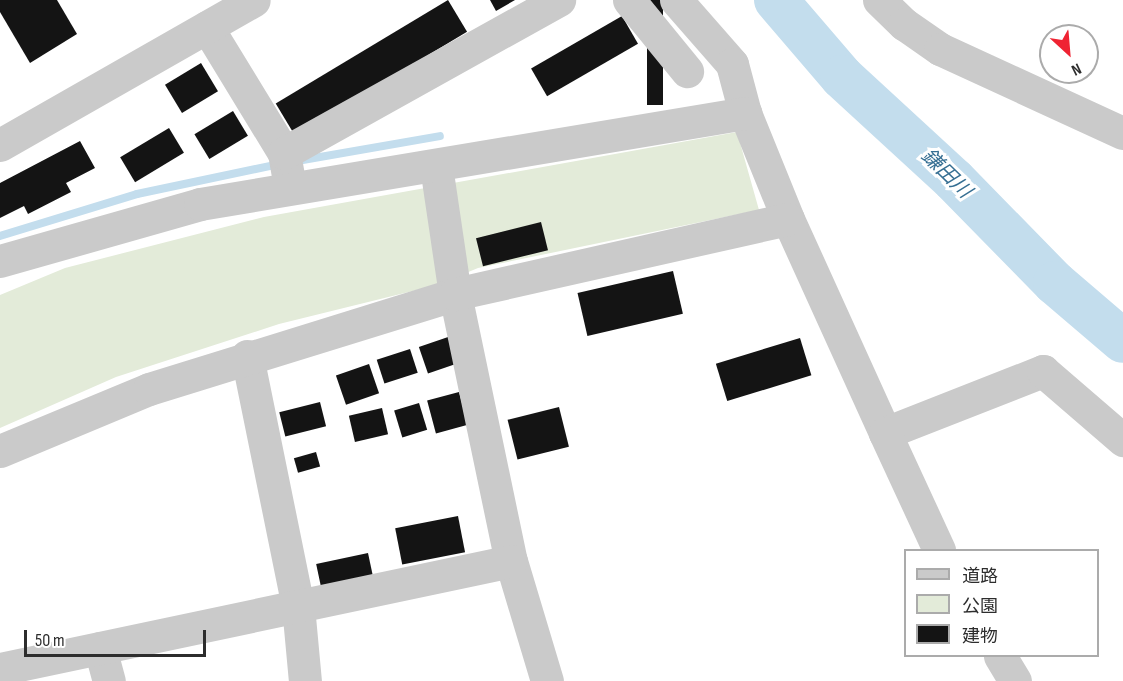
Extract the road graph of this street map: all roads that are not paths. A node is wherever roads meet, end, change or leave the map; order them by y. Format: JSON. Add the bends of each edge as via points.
{"nodes":[{"id":1,"x":254,"y":0,"type":"edge"},
{"id":2,"x":559,"y":0,"type":"edge"},
{"id":3,"x":629,"y":0,"type":"edge"},
{"id":4,"x":676,"y":0,"type":"edge"},
{"id":5,"x":879,"y":0,"type":"edge"},
{"id":6,"x":207,"y":27,"type":"junction"},
{"id":7,"x":687,"y":71,"type":"dead end"},
{"id":8,"x":745,"y":113,"type":"junction"},
{"id":9,"x":1123,"y":133,"type":"edge"},
{"id":10,"x":0,"y":145,"type":"edge"},
{"id":11,"x":436,"y":166,"type":"junction"},
{"id":12,"x":287,"y":167,"type":"junction"},
{"id":13,"x":788,"y":219,"type":"junction"},
{"id":14,"x":0,"y":261,"type":"edge"},
{"id":15,"x":455,"y":294,"type":"junction"},
{"id":16,"x":247,"y":356,"type":"junction"},
{"id":17,"x":885,"y":433,"type":"junction"},
{"id":18,"x":1123,"y":440,"type":"edge"},
{"id":19,"x":0,"y":451,"type":"edge"},
{"id":20,"x":939,"y":549,"type":"edge"},
{"id":21,"x":511,"y":561,"type":"junction"},
{"id":22,"x":298,"y":606,"type":"junction"},
{"id":23,"x":100,"y":648,"type":"junction"},
{"id":24,"x":1001,"y":657,"type":"edge"},
{"id":25,"x":0,"y":669,"type":"edge"},
{"id":26,"x":109,"y":681,"type":"edge"},
{"id":27,"x":305,"y":681,"type":"edge"},
{"id":28,"x":547,"y":681,"type":"edge"},
{"id":29,"x":1015,"y":681,"type":"edge"}],
"edges":[{"from":1,"to":6,"type":"street"},
{"from":2,"to":12,"type":"street"},
{"from":3,"to":7,"type":"street"},
{"from":4,"to":8,"type":"street","via":[[732,64]]},
{"from":5,"to":9,"type":"street","via":[[904,24],[940,49]]},
{"from":6,"to":10,"type":"street"},
{"from":6,"to":12,"type":"street"},
{"from":8,"to":11,"type":"street"},
{"from":8,"to":13,"type":"street"},
{"from":11,"to":12,"type":"street"},
{"from":11,"to":15,"type":"street"},
{"from":12,"to":14,"type":"street","via":[[200,204]]},
{"from":13,"to":15,"type":"street"},
{"from":13,"to":17,"type":"street"},
{"from":15,"to":16,"type":"street"},
{"from":15,"to":21,"type":"street"},
{"from":16,"to":19,"type":"street","via":[[149,389]]},
{"from":16,"to":22,"type":"street"},
{"from":17,"to":18,"type":"street","via":[[1042,371]]},
{"from":17,"to":20,"type":"street"},
{"from":21,"to":22,"type":"street"},
{"from":21,"to":28,"type":"street"},
{"from":22,"to":23,"type":"street"},
{"from":22,"to":27,"type":"street"},
{"from":23,"to":25,"type":"street"},
{"from":23,"to":26,"type":"street"},
{"from":24,"to":29,"type":"street"}]}
